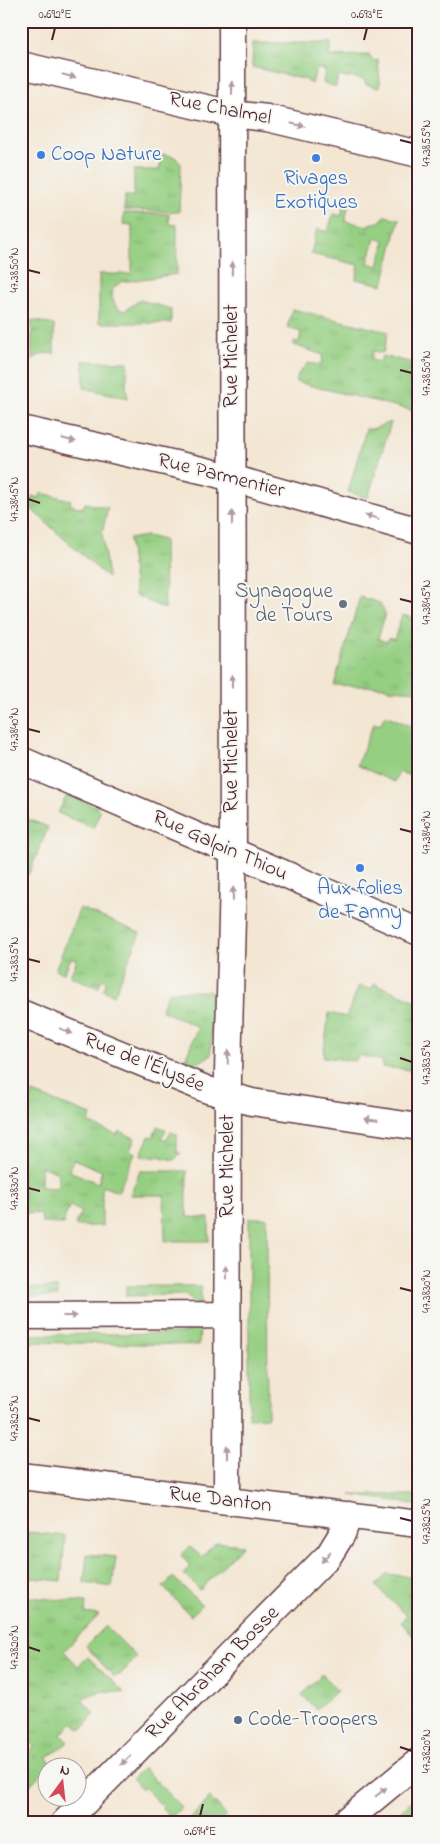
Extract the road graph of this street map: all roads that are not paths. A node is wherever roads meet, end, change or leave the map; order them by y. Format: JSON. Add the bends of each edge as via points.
{"nodes":[{"id":1,"x":232,"y":21,"type":"edge"},
{"id":2,"x":21,"y":65,"type":"edge"},
{"id":3,"x":232,"y":114,"type":"junction"},
{"id":4,"x":419,"y":154,"type":"edge"},
{"id":5,"x":21,"y":429,"type":"edge"},
{"id":6,"x":232,"y":477,"type":"junction"},
{"id":7,"x":419,"y":531,"type":"edge"},
{"id":8,"x":21,"y":760,"type":"edge"},
{"id":9,"x":232,"y":852,"type":"junction"},
{"id":10,"x":419,"y":932,"type":"edge"},
{"id":11,"x":21,"y":1013,"type":"edge"},
{"id":12,"x":228,"y":1095,"type":"junction"},
{"id":13,"x":419,"y":1126,"type":"edge"},
{"id":14,"x":226,"y":1314,"type":"junction"},
{"id":15,"x":21,"y":1316,"type":"edge"},
{"id":16,"x":21,"y":1476,"type":"edge"},
{"id":17,"x":227,"y":1501,"type":"junction"},
{"id":18,"x":349,"y":1515,"type":"junction"},
{"id":19,"x":419,"y":1524,"type":"edge"},
{"id":20,"x":419,"y":1761,"type":"edge"},
{"id":21,"x":64,"y":1823,"type":"edge"},
{"id":22,"x":344,"y":1823,"type":"edge"}],
"edges":[{"from":3,"to":1,"type":"street","name":"Rue Michelet","one_way":true},
{"from":2,"to":3,"type":"street","name":"Rue Chalmel","one_way":true},
{"from":3,"to":4,"type":"street","name":"Rue Chalmel","one_way":true,"via":[[267,118]]},
{"from":6,"to":3,"type":"street","name":"Rue Michelet","one_way":true},
{"from":5,"to":6,"type":"street","name":"Rue Parmentier","one_way":true},
{"from":7,"to":6,"type":"street","name":"Rue Parmentier","one_way":true},
{"from":9,"to":6,"type":"street","name":"Rue Michelet","one_way":true},
{"from":8,"to":9,"type":"street","name":"Rue Galpin Thiou"},
{"from":9,"to":10,"type":"street","name":"Rue Galpin Thiou"},
{"from":12,"to":9,"type":"street","name":"Rue Michelet","one_way":true},
{"from":11,"to":12,"type":"street","name":"Rue de l'Élysée","one_way":true,"via":[[208,1090]]},
{"from":13,"to":12,"type":"street","name":"Rue de l'Élysée","one_way":true,"via":[[252,1102]]},
{"from":14,"to":12,"type":"street","name":"Rue Michelet","one_way":true},
{"from":15,"to":14,"type":"street","one_way":true},
{"from":17,"to":14,"type":"street","name":"Rue Michelet","one_way":true},
{"from":16,"to":17,"type":"street","name":"Rue Danton"},
{"from":17,"to":18,"type":"street","name":"Rue Danton"},
{"from":18,"to":19,"type":"street","name":"Rue Danton"},
{"from":18,"to":21,"type":"street","name":"Rue Abraham Bosse","one_way":true,"via":[[329,1556]]},
{"from":22,"to":20,"type":"street","one_way":true}]}
